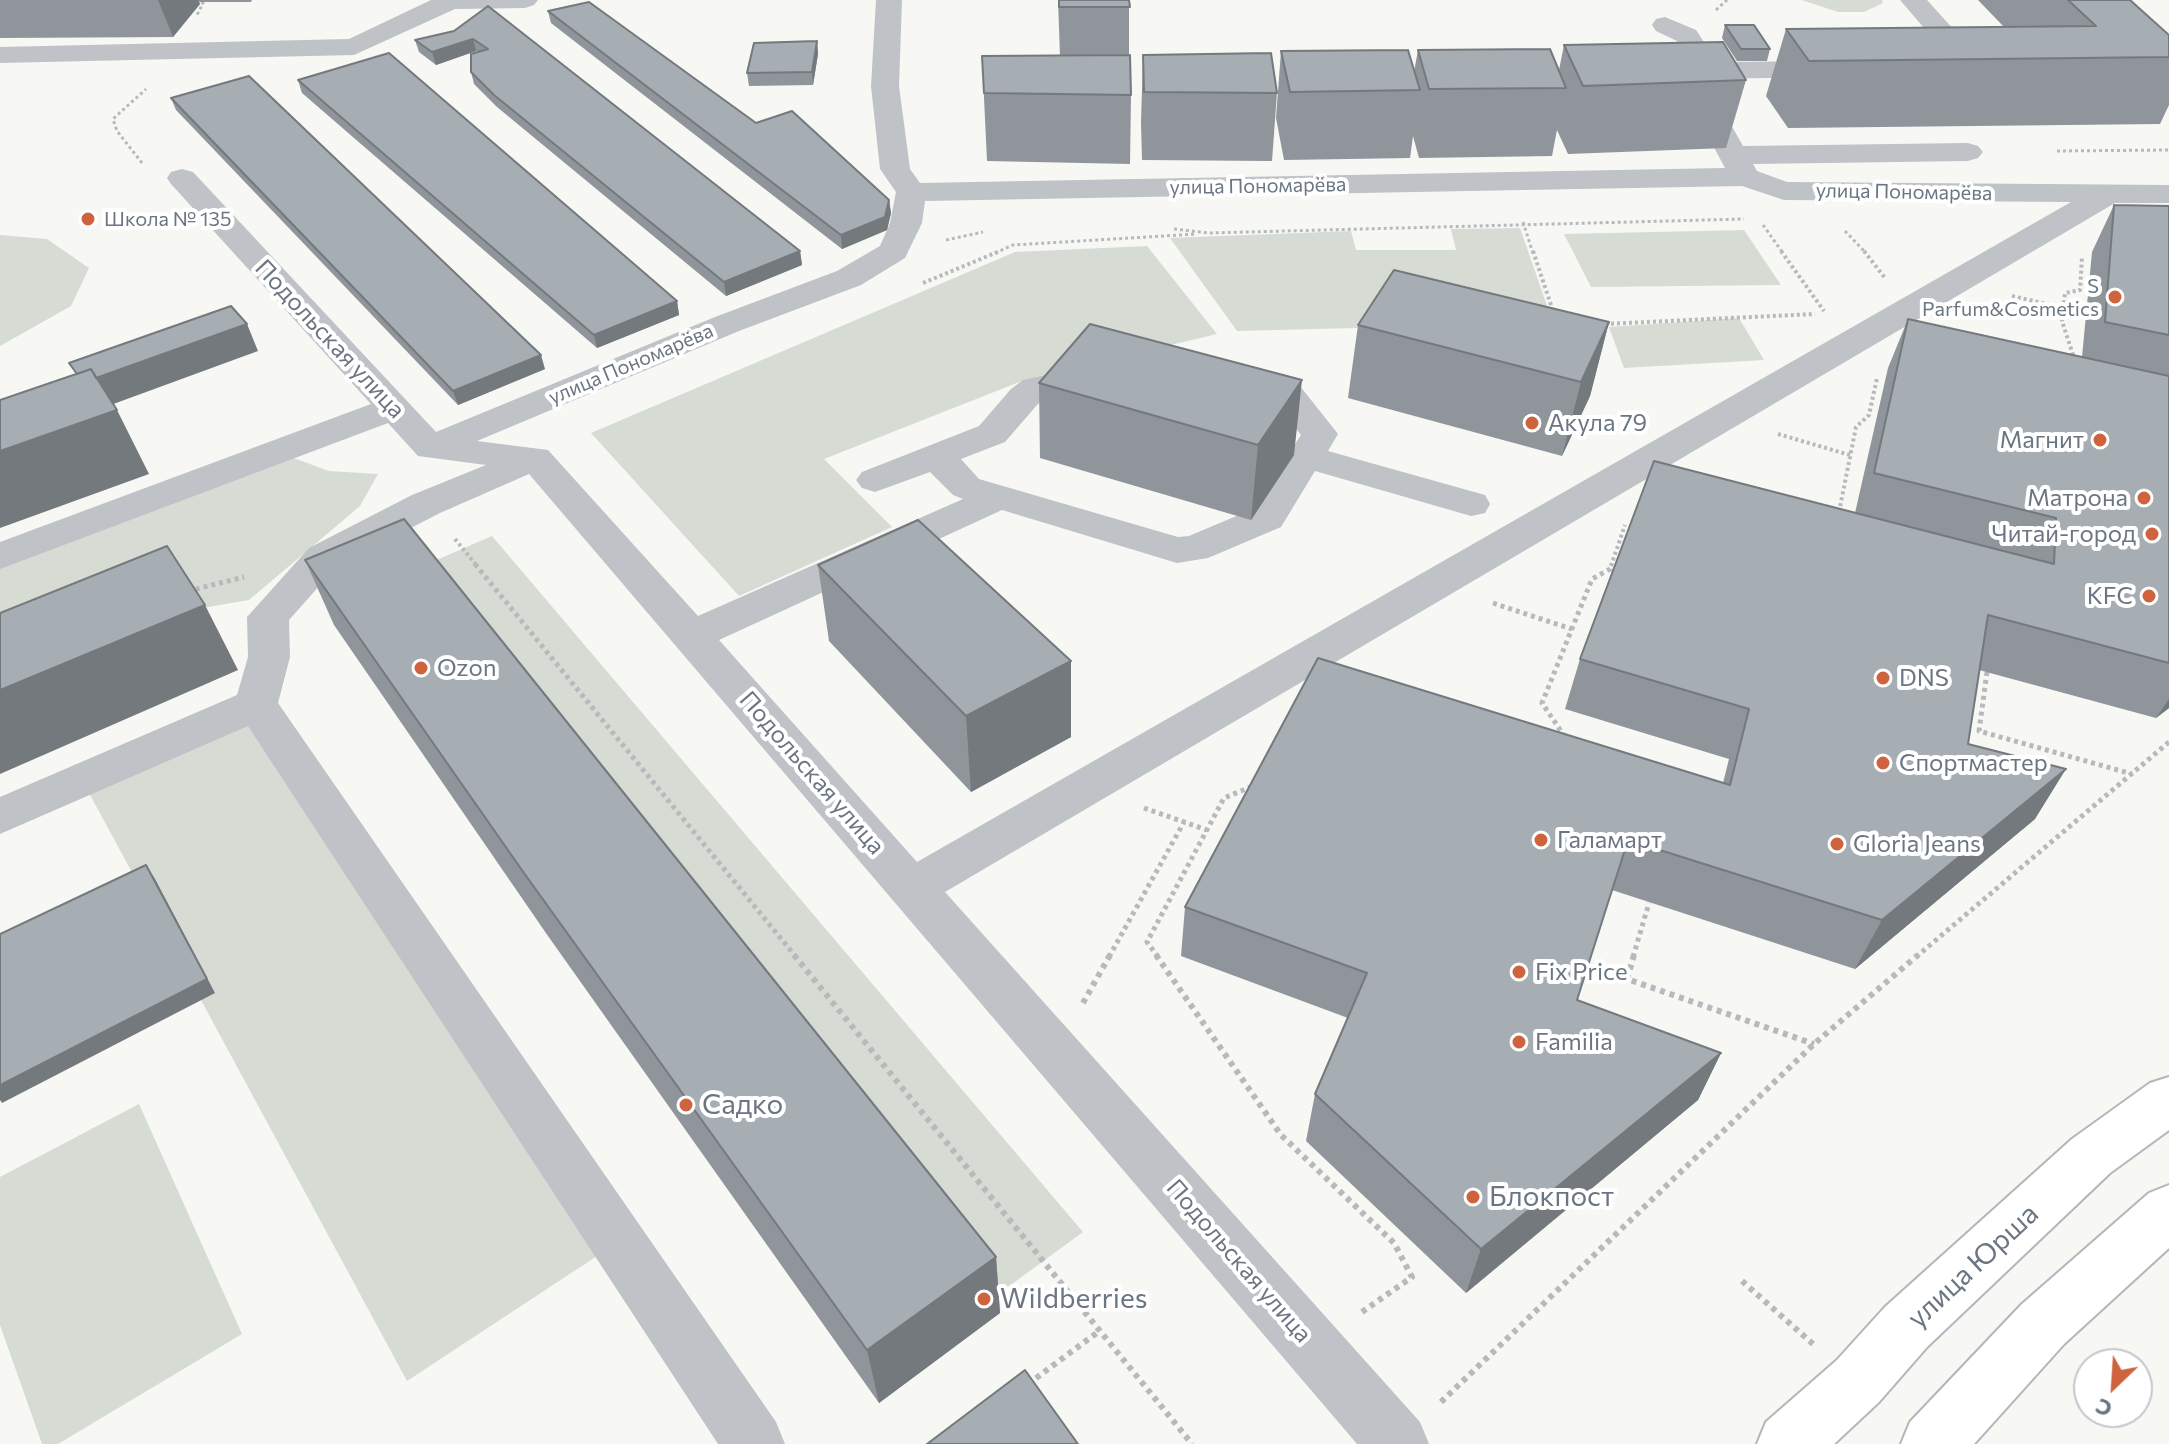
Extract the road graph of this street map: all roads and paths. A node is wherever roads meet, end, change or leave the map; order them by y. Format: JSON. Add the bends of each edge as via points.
{"nodes":[{"id":1,"x":525,"y":0,"type":"edge"},
{"id":2,"x":889,"y":0,"type":"edge"},
{"id":3,"x":1913,"y":0,"type":"edge"},
{"id":4,"x":1665,"y":25,"type":"dead end"},
{"id":5,"x":1775,"y":39,"type":"dead end"},
{"id":6,"x":0,"y":55,"type":"edge"},
{"id":7,"x":1943,"y":68,"type":"edge"},
{"id":8,"x":1855,"y":69,"type":"edge"},
{"id":9,"x":1796,"y":70,"type":"junction"},
{"id":10,"x":1709,"y":71,"type":"junction"},
{"id":11,"x":135,"y":102,"type":"dead end"},
{"id":12,"x":2169,"y":150,"type":"edge"},
{"id":13,"x":2104,"y":151,"type":"dead end"},
{"id":14,"x":1968,"y":152,"type":"dead end"},
{"id":15,"x":1739,"y":166,"type":"junction"},
{"id":16,"x":145,"y":167,"type":"dead end"},
{"id":17,"x":182,"y":178,"type":"dead end"},
{"id":18,"x":1784,"y":191,"type":"junction"},
{"id":19,"x":911,"y":192,"type":"junction"},
{"id":20,"x":2108,"y":194,"type":"junction"},
{"id":21,"x":2169,"y":194,"type":"edge"},
{"id":22,"x":1759,"y":219,"type":"junction"},
{"id":23,"x":1771,"y":219,"type":"dead end"},
{"id":24,"x":1524,"y":225,"type":"junction"},
{"id":25,"x":1165,"y":227,"type":"dead end"},
{"id":26,"x":987,"y":231,"type":"dead end"},
{"id":27,"x":1220,"y":233,"type":"junction"},
{"id":28,"x":2083,"y":248,"type":"dead end"},
{"id":29,"x":894,"y":251,"type":"junction"},
{"id":30,"x":912,"y":287,"type":"dead end"},
{"id":31,"x":2026,"y":300,"type":"dead end"},
{"id":32,"x":2064,"y":308,"type":"junction"},
{"id":33,"x":1908,"y":310,"type":"junction"},
{"id":34,"x":1553,"y":311,"type":"edge"},
{"id":35,"x":1590,"y":324,"type":"edge"},
{"id":36,"x":2076,"y":363,"type":"edge"},
{"id":37,"x":1128,"y":368,"type":"edge"},
{"id":38,"x":1215,"y":368,"type":"edge"},
{"id":39,"x":1878,"y":375,"type":"dead end"},
{"id":40,"x":394,"y":408,"type":"junction"},
{"id":41,"x":1791,"y":440,"type":"dead end"},
{"id":42,"x":431,"y":448,"type":"junction"},
{"id":43,"x":1850,"y":455,"type":"junction"},
{"id":44,"x":936,"y":456,"type":"junction"},
{"id":45,"x":1306,"y":457,"type":"junction"},
{"id":46,"x":535,"y":458,"type":"junction"},
{"id":47,"x":875,"y":480,"type":"dead end"},
{"id":48,"x":999,"y":497,"type":"junction"},
{"id":49,"x":426,"y":504,"type":"junction"},
{"id":50,"x":1471,"y":504,"type":"dead end"},
{"id":51,"x":1838,"y":518,"type":"edge"},
{"id":52,"x":1626,"y":524,"type":"dead end"},
{"id":53,"x":0,"y":556,"type":"edge"},
{"id":54,"x":323,"y":557,"type":"junction"},
{"id":55,"x":186,"y":591,"type":"edge"},
{"id":56,"x":1505,"y":609,"type":"dead end"},
{"id":57,"x":1572,"y":629,"type":"junction"},
{"id":58,"x":691,"y":636,"type":"junction"},
{"id":59,"x":1987,"y":672,"type":"edge"},
{"id":60,"x":256,"y":704,"type":"junction"},
{"id":61,"x":1567,"y":740,"type":"edge"},
{"id":62,"x":2169,"y":742,"type":"edge"},
{"id":63,"x":1261,"y":772,"type":"edge"},
{"id":64,"x":2133,"y":775,"type":"junction"},
{"id":65,"x":1130,"y":804,"type":"dead end"},
{"id":66,"x":0,"y":816,"type":"edge"},
{"id":67,"x":1184,"y":822,"type":"junction"},
{"id":68,"x":1207,"y":830,"type":"junction"},
{"id":69,"x":912,"y":888,"type":"junction"},
{"id":70,"x":1649,"y":903,"type":"dead end"},
{"id":71,"x":1083,"y":1003,"type":"dead end"},
{"id":72,"x":1814,"y":1044,"type":"junction"},
{"id":73,"x":2169,"y":1100,"type":"edge"},
{"id":74,"x":2169,"y":1211,"type":"edge"},
{"id":75,"x":1742,"y":1281,"type":"dead end"},
{"id":76,"x":1362,"y":1312,"type":"dead end"},
{"id":77,"x":1098,"y":1332,"type":"junction"},
{"id":78,"x":1819,"y":1349,"type":"dead end"},
{"id":79,"x":1023,"y":1388,"type":"edge"},
{"id":80,"x":1397,"y":1443,"type":"edge"},
{"id":81,"x":754,"y":1444,"type":"edge"},
{"id":82,"x":1192,"y":1444,"type":"edge"},
{"id":83,"x":1788,"y":1444,"type":"edge"},
{"id":84,"x":1932,"y":1444,"type":"edge"}],
"edges":[{"from":1,"to":6,"type":"street","via":[[450,1],[354,47]]},
{"from":2,"to":19,"type":"street","via":[[885,86],[895,169]]},
{"from":3,"to":7,"type":"street","via":[[1973,68]]},
{"from":4,"to":10,"type":"street","via":[[1687,36]]},
{"from":5,"to":9,"type":"street"},
{"from":8,"to":9,"type":"street"},
{"from":9,"to":10,"type":"street"},
{"from":10,"to":15,"type":"street","via":[[1687,71]]},
{"from":11,"to":16,"type":"path","via":[[113,119]]},
{"from":12,"to":13,"type":"path"},
{"from":14,"to":15,"type":"street"},
{"from":15,"to":18,"type":"street","name":"улица Пономарёва"},
{"from":15,"to":19,"type":"street","name":"улица Пономарёва"},
{"from":17,"to":40,"type":"street","name":"Подольская улица"},
{"from":18,"to":20,"type":"street","name":"улица Пономарёва"},
{"from":18,"to":33,"type":"path","via":[[1855,238]]},
{"from":19,"to":29,"type":"street"},
{"from":20,"to":21,"type":"street","name":"улица Пономарёва"},
{"from":20,"to":33,"type":"street"},
{"from":22,"to":23,"type":"path"},
{"from":22,"to":24,"type":"path"},
{"from":22,"to":35,"type":"path","via":[[1826,313]]},
{"from":24,"to":27,"type":"path"},
{"from":24,"to":34,"type":"path"},
{"from":25,"to":27,"type":"path"},
{"from":26,"to":29,"type":"path"},
{"from":27,"to":30,"type":"path","via":[[1013,245]]},
{"from":28,"to":32,"type":"path","via":[[2080,290],[2065,293]]},
{"from":29,"to":42,"type":"street","name":"улица Пономарёва","via":[[849,278]]},
{"from":31,"to":32,"type":"path"},
{"from":32,"to":36,"type":"path","via":[[2062,321]]},
{"from":33,"to":69,"type":"street"},
{"from":37,"to":44,"type":"street","via":[[1036,388],[992,434]]},
{"from":38,"to":45,"type":"street","via":[[1283,389],[1293,397],[1320,434]]},
{"from":39,"to":43,"type":"path","via":[[1869,415],[1856,427]]},
{"from":40,"to":42,"type":"street","name":"Подольская улица"},
{"from":40,"to":53,"type":"street"},
{"from":41,"to":43,"type":"path"},
{"from":42,"to":46,"type":"street"},
{"from":43,"to":51,"type":"path"},
{"from":44,"to":47,"type":"street"},
{"from":44,"to":48,"type":"street","via":[[966,487]]},
{"from":45,"to":48,"type":"street","via":[[1267,518],[1194,549],[1155,545]]},
{"from":45,"to":50,"type":"street"},
{"from":46,"to":49,"type":"street"},
{"from":46,"to":58,"type":"street","name":"Подольская улица"},
{"from":48,"to":58,"type":"street"},
{"from":49,"to":54,"type":"street"},
{"from":49,"to":77,"type":"path"},
{"from":52,"to":57,"type":"path","via":[[1610,569],[1592,579]]},
{"from":54,"to":55,"type":"path"},
{"from":54,"to":60,"type":"street","via":[[268,617],[269,657]]},
{"from":56,"to":57,"type":"path"},
{"from":57,"to":61,"type":"path","via":[[1542,703]]},
{"from":58,"to":69,"type":"street","name":"Подольская улица"},
{"from":59,"to":64,"type":"path","via":[[1979,731]]},
{"from":60,"to":66,"type":"street"},
{"from":60,"to":81,"type":"street"},
{"from":62,"to":64,"type":"path"},
{"from":63,"to":68,"type":"path","via":[[1253,786],[1224,798]]},
{"from":64,"to":72,"type":"path"},
{"from":65,"to":67,"type":"path"},
{"from":67,"to":68,"type":"path"},
{"from":67,"to":71,"type":"path"},
{"from":68,"to":76,"type":"path","via":[[1147,942],[1281,1135],[1394,1243],[1412,1277]]},
{"from":69,"to":80,"type":"street","name":"Подольская улица"},
{"from":70,"to":72,"type":"path","via":[[1627,979]]},
{"from":72,"to":80,"type":"path"},
{"from":73,"to":83,"type":"main road","name":"улица Юрша","via":[[2091,1156]]},
{"from":74,"to":84,"type":"main road","via":[[2043,1324]]},
{"from":75,"to":78,"type":"path"},
{"from":77,"to":79,"type":"path"},
{"from":77,"to":82,"type":"path"}]}
